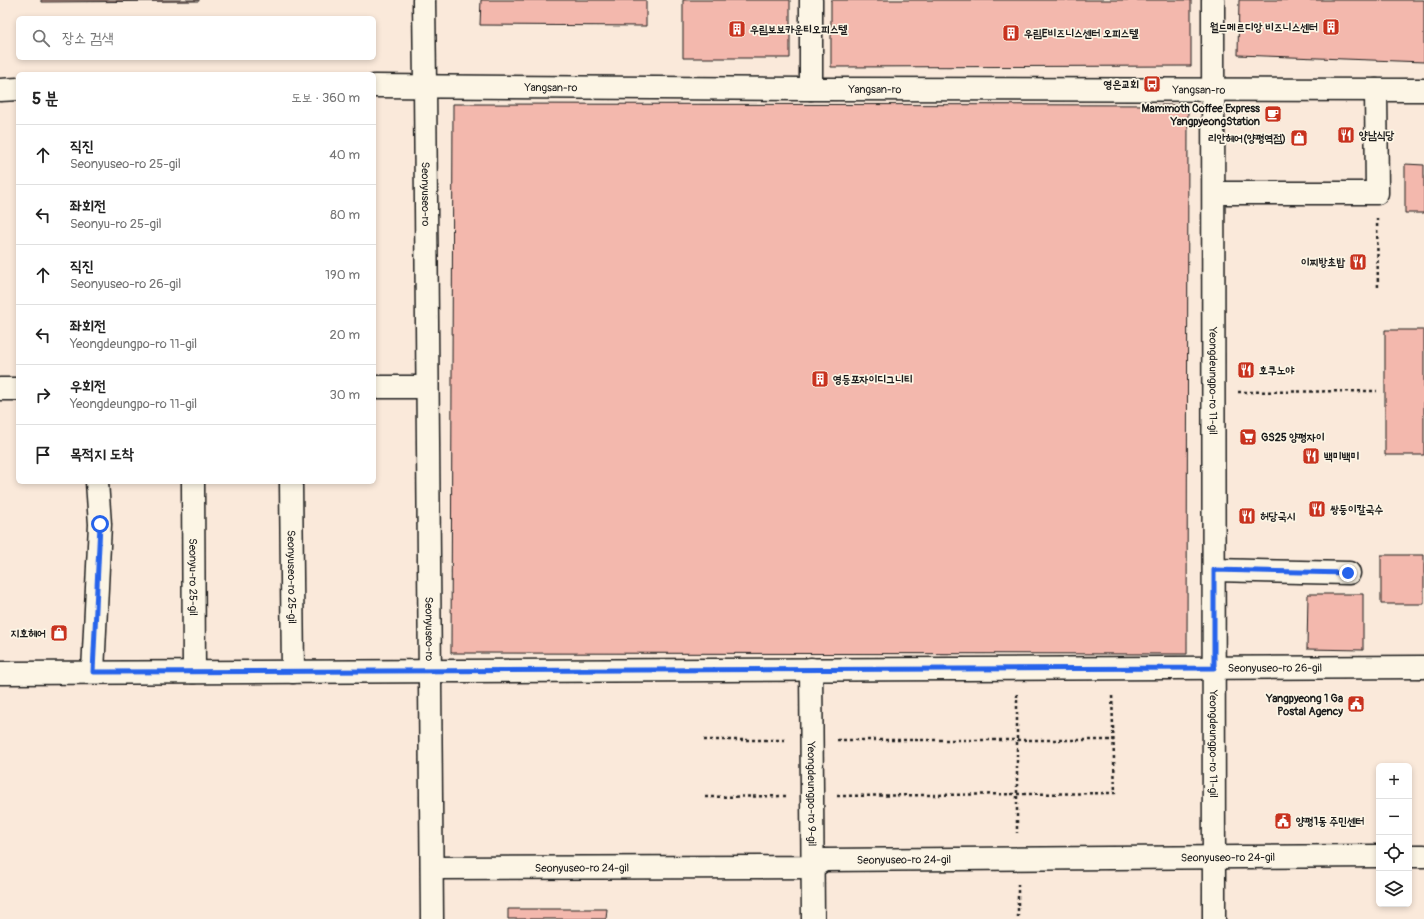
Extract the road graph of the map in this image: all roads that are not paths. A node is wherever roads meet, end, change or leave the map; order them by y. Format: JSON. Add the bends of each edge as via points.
{"nodes":[{"id":1,"x":424,"y":0,"type":"edge"},
{"id":2,"x":811,"y":0,"type":"edge"},
{"id":3,"x":1213,"y":0,"type":"edge"},
{"id":4,"x":425,"y":85,"type":"junction"},
{"id":5,"x":376,"y":86,"type":"edge"},
{"id":6,"x":16,"y":89,"type":"edge"},
{"id":7,"x":1214,"y":89,"type":"junction"},
{"id":8,"x":0,"y":90,"type":"edge"},
{"id":9,"x":811,"y":90,"type":"junction"},
{"id":10,"x":1376,"y":90,"type":"junction"},
{"id":11,"x":1424,"y":90,"type":"edge"},
{"id":12,"x":1214,"y":192,"type":"junction"},
{"id":13,"x":427,"y":387,"type":"junction"},
{"id":14,"x":376,"y":388,"type":"edge"},
{"id":15,"x":0,"y":389,"type":"edge"},
{"id":16,"x":16,"y":389,"type":"edge"},
{"id":17,"x":96,"y":484,"type":"edge"},
{"id":18,"x":193,"y":484,"type":"edge"},
{"id":19,"x":292,"y":484,"type":"edge"},
{"id":20,"x":1214,"y":570,"type":"junction"},
{"id":21,"x":1348,"y":573,"type":"dead end"},
{"id":22,"x":1424,"y":667,"type":"edge"},
{"id":23,"x":811,"y":668,"type":"junction"},
{"id":24,"x":1214,"y":668,"type":"junction"},
{"id":25,"x":93,"y":672,"type":"junction"},
{"id":26,"x":194,"y":672,"type":"junction"},
{"id":27,"x":293,"y":672,"type":"junction"},
{"id":28,"x":430,"y":672,"type":"junction"},
{"id":29,"x":0,"y":673,"type":"edge"},
{"id":30,"x":1376,"y":856,"type":"edge"},
{"id":31,"x":1412,"y":856,"type":"edge"},
{"id":32,"x":1424,"y":856,"type":"edge"},
{"id":33,"x":1214,"y":858,"type":"junction"},
{"id":34,"x":813,"y":867,"type":"junction"},
{"id":35,"x":432,"y":868,"type":"junction"},
{"id":36,"x":432,"y":919,"type":"edge"},
{"id":37,"x":813,"y":919,"type":"edge"},
{"id":38,"x":1214,"y":919,"type":"edge"}],
"edges":[{"from":1,"to":4,"type":"street","name":"Seonyuseo-ro"},
{"from":2,"to":9,"type":"street"},
{"from":3,"to":7,"type":"street","name":"Yeongdeungpo-ro 11-gil"},
{"from":4,"to":5,"type":"street","name":"Yangsan-ro"},
{"from":4,"to":9,"type":"street","name":"Yangsan-ro"},
{"from":4,"to":13,"type":"street","name":"Seonyuseo-ro"},
{"from":6,"to":8,"type":"street"},
{"from":7,"to":9,"type":"street","name":"Yangsan-ro"},
{"from":7,"to":10,"type":"street","name":"Yangsan-ro"},
{"from":7,"to":12,"type":"street","name":"Yeongdeungpo-ro 11-gil"},
{"from":10,"to":11,"type":"street","name":"Yangsan-ro"},
{"from":10,"to":12,"type":"street","via":[[1377,193]]},
{"from":12,"to":20,"type":"street","name":"Yeongdeungpo-ro 11-gil"},
{"from":13,"to":14,"type":"street"},
{"from":13,"to":28,"type":"street","name":"Seonyuseo-ro"},
{"from":15,"to":16,"type":"street"},
{"from":17,"to":25,"type":"street","via":[[100,524]]},
{"from":18,"to":26,"type":"street","name":"Seonyu-ro 25-gil"},
{"from":19,"to":27,"type":"street","name":"Seonyuseo-ro 25-gil"},
{"from":20,"to":21,"type":"street"},
{"from":20,"to":24,"type":"street","name":"Yeongdeungpo-ro 11-gil"},
{"from":22,"to":24,"type":"street","name":"Seonyuseo-ro 26-gil"},
{"from":23,"to":24,"type":"street","name":"Seonyuseo-ro 26-gil"},
{"from":23,"to":28,"type":"street","name":"Seonyuseo-ro 26-gil"},
{"from":23,"to":34,"type":"street","name":"Yeongdeungpo-ro 9-gil"},
{"from":24,"to":33,"type":"street","name":"Yeongdeungpo-ro 11-gil"},
{"from":25,"to":26,"type":"street"},
{"from":25,"to":29,"type":"street"},
{"from":26,"to":27,"type":"street"},
{"from":27,"to":28,"type":"street"},
{"from":28,"to":35,"type":"street","name":"Seonyuseo-ro"},
{"from":30,"to":33,"type":"street","name":"Seonyuseo-ro 24-gil"},
{"from":31,"to":32,"type":"street"},
{"from":33,"to":34,"type":"street","name":"Seonyuseo-ro 24-gil","via":[[824,860]]},
{"from":33,"to":38,"type":"street","name":"Yeongdeungpo-ro 11-gil"},
{"from":34,"to":35,"type":"street","name":"Seonyuseo-ro 24-gil"},
{"from":34,"to":37,"type":"street","name":"Yeongdeungpo-ro 9-gil"},
{"from":35,"to":36,"type":"street","name":"Seonyuseo-ro"}]}
